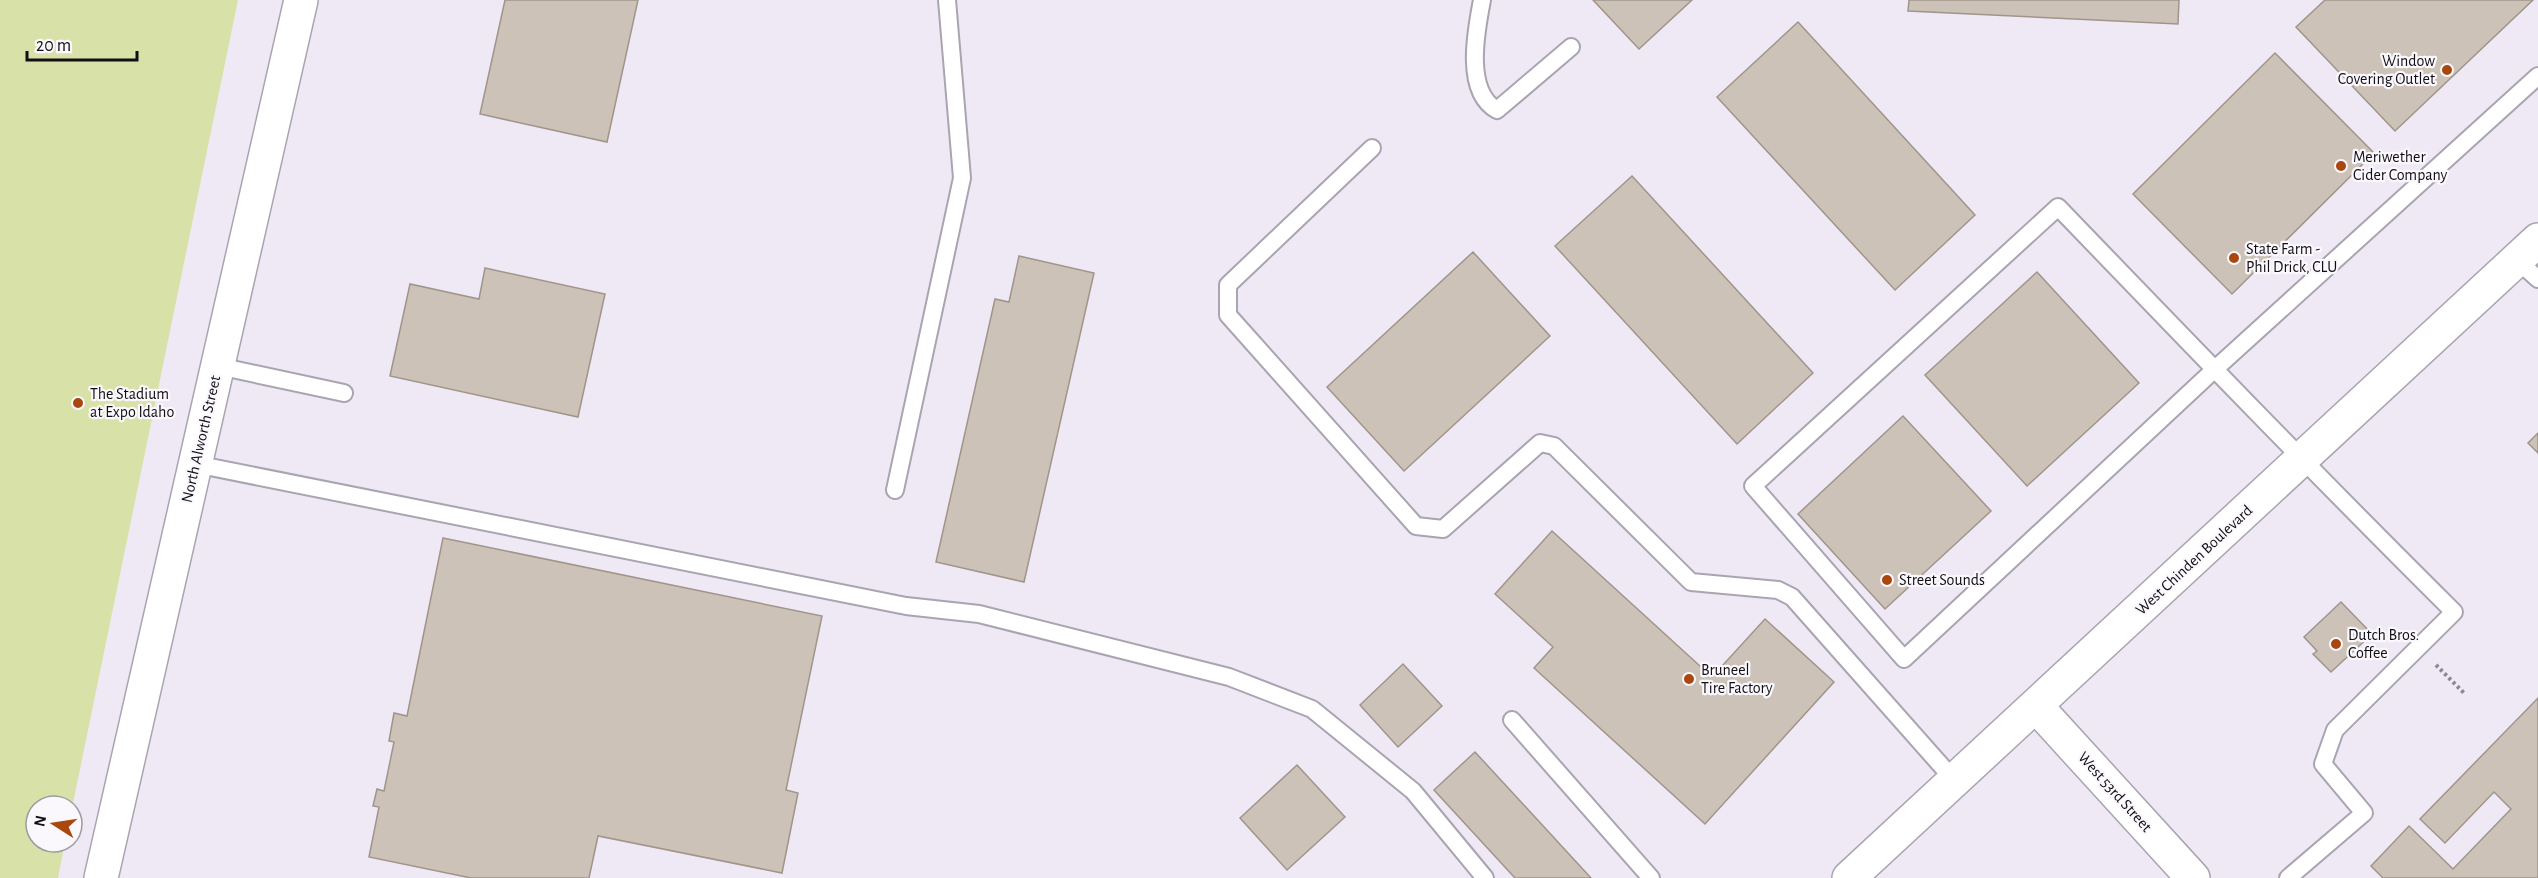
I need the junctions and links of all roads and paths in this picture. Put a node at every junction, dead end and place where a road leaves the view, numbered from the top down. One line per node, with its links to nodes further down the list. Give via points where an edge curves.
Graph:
1 (301, 0): 8 (street, North Alworth Street)
2 (947, 0): 13 (lane, via 962,178)
3 (1482, 0): 4 (lane, via 1474,76 1490,106 1497,110)
4 (1571, 47)
5 (2538, 76): 9 (lane)
6 (1372, 148): 18 (lane, via 1228,285 1228,315 1416,526 1443,529 1540,443 1554,447 1690,582 1778,590 1792,597)
7 (2531, 260): 11 (street, West Chinden Boulevard)
8 (218, 366): 10 (lane); 12 (street, North Alworth Street)
9 (2215, 369): 9 (lane, via 2058,207 1753,486 1904,658); 11 (lane)
10 (344, 393)
11 (2302, 461): 16 (street, West Chinden Boulevard); 24 (lane, via 2454,612 2335,730 2323,764 2364,813)
12 (195, 464): 19 (street, North Alworth Street); 20 (lane, via 906,606 979,614 1229,677 1312,709 1413,790)
13 (895, 490)
14 (2432, 661): 15 (path)
15 (2464, 693)
16 (2036, 706): 18 (street, West Chinden Boulevard); 23 (street, West 53rd Street)
17 (1512, 720): 21 (lane)
18 (1954, 780): 22 (street, West Chinden Boulevard)
19 (101, 878)
20 (1485, 878)
21 (1651, 878)
22 (1849, 878)
23 (2193, 878)
24 (2288, 878)

